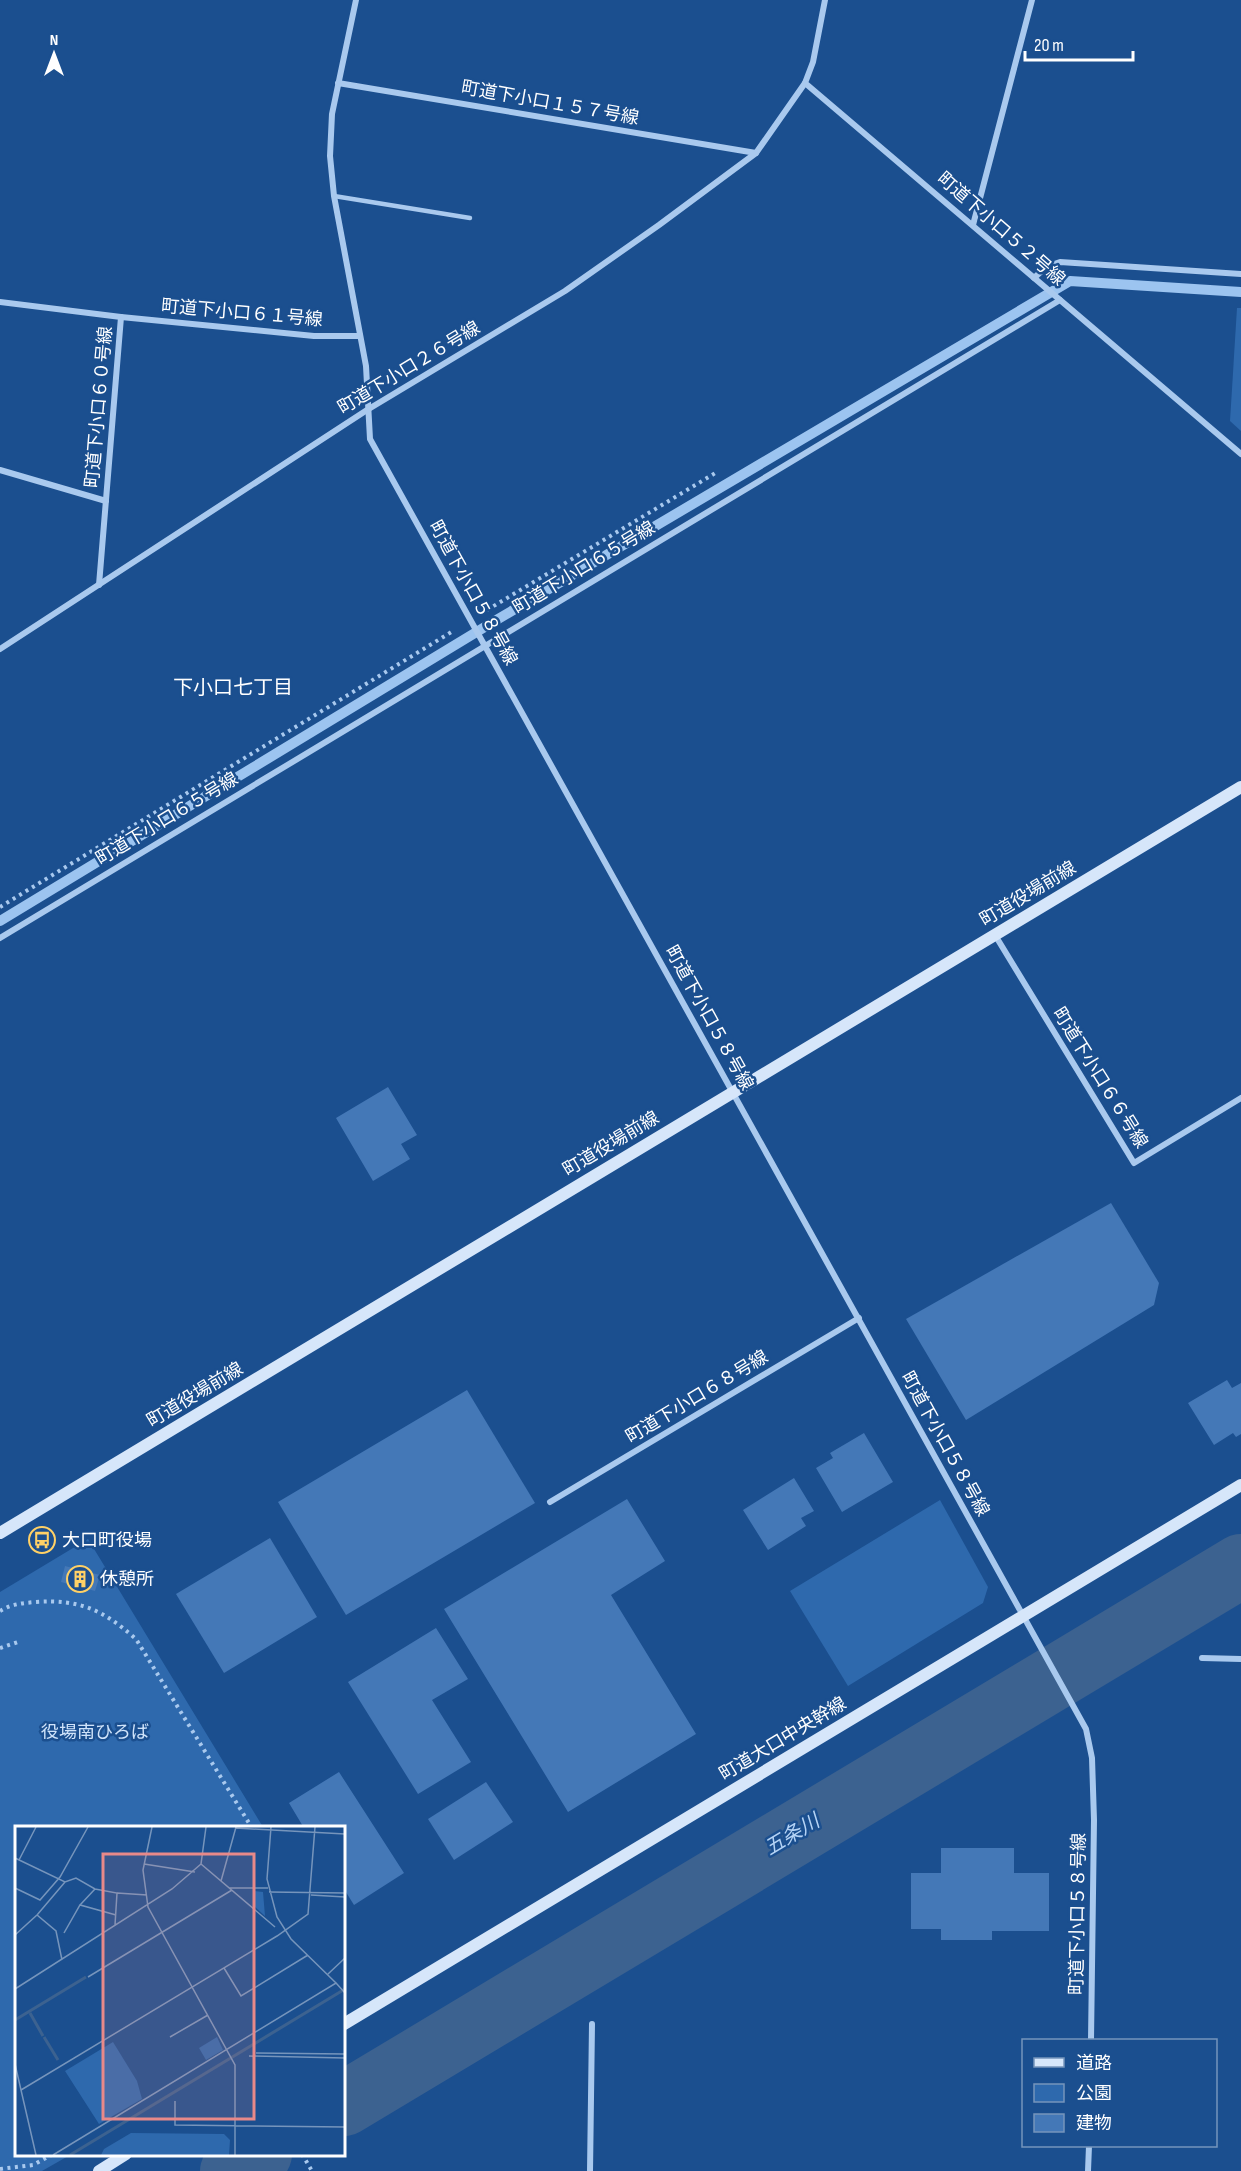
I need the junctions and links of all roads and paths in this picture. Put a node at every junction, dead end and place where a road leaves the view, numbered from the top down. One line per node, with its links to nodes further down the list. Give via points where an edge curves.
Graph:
1 (356, 0): 4 (street, 町道下小口５８号線)
2 (825, 0): 5 (street)
3 (1032, 0): 9 (street)
4 (338, 83): 6 (street, 町道下小口１５７号線); 7 (street, 町道下小口５８号線, via 329,137)
5 (805, 83): 6 (street, 町道下小口２６号線); 9 (street, 町道下小口５２号線)
6 (756, 153): 16 (street, 町道下小口２６号線, via 565,291)
7 (334, 196): 8 (lane); 15 (street, 町道下小口５８号線)
8 (470, 218)
9 (973, 225): 11 (street, 町道下小口５２号線)
10 (1241, 274): 11 (street, via 1060,262 1046,267)
11 (1034, 278): 12 (street, 町道下小口５２号線)
12 (1060, 300): 17 (street, 町道下小口５２号線); 23 (street, 町道下小口６５号線)
13 (0, 302): 14 (street, 町道下小口６０号線)
14 (121, 317): 15 (street, 町道下小口６１号線, via 315,336); 20 (street, 町道下小口６０号線)
15 (360, 336): 16 (street, 町道下小口５８号線, via 366,366)
16 (367, 410): 21 (street, 町道下小口２６号線); 22 (street, 町道下小口５８号線, via 370,440)
17 (1241, 454)
18 (0, 470): 20 (street)
19 (717, 472): 22 (path)
20 (106, 501): 21 (street, 町道下小口６０号線)
21 (99, 585): 24 (street, 町道下小口２６号線)
22 (471, 620): 23 (street, 町道下小口５８号線); 26 (path)
23 (485, 645): 28 (street, 町道下小口６５号線); 29 (street, 町道下小口５８号線)
24 (0, 649)
25 (1241, 787): 27 (street, 町道役場前線)
26 (0, 908)
27 (995, 935): 29 (street, 町道役場前線); 30 (street, 町道下小口６６号線, via 1134,1163)
28 (0, 938)
29 (733, 1092): 31 (street, 町道下小口５８号線); 34 (street, 町道役場前線)
30 (1241, 1098)
31 (859, 1318): 33 (street, 町道下小口６８号線); 36 (street, 町道下小口５８号線)
32 (1241, 1485): 36 (street, 町道大口中央幹線)
33 (550, 1502)
34 (0, 1533)
35 (0, 1611): 41 (path, via 22,1603 73,1602 91,1607 123,1628 136,1640)
36 (1022, 1617): 42 (street, 町道大口中央幹線); 44 (street, 町道下小口５８号線, via 1083,1723 1092,1758)
37 (21, 1641): 38 (path)
38 (0, 1648)
39 (1203, 1658): 40 (street)
40 (1241, 1659)
41 (251, 1826)
42 (345, 2023)
43 (592, 2024): 52 (street)
44 (1091, 2039)
45 (1089, 2147): 53 (street)
46 (49, 2156): 49 (path, via 33,2165)
47 (123, 2156): 50 (street)
48 (303, 2156): 51 (path)
49 (0, 2169)
50 (99, 2171)
51 (312, 2171)
52 (590, 2171)
53 (1088, 2171)

